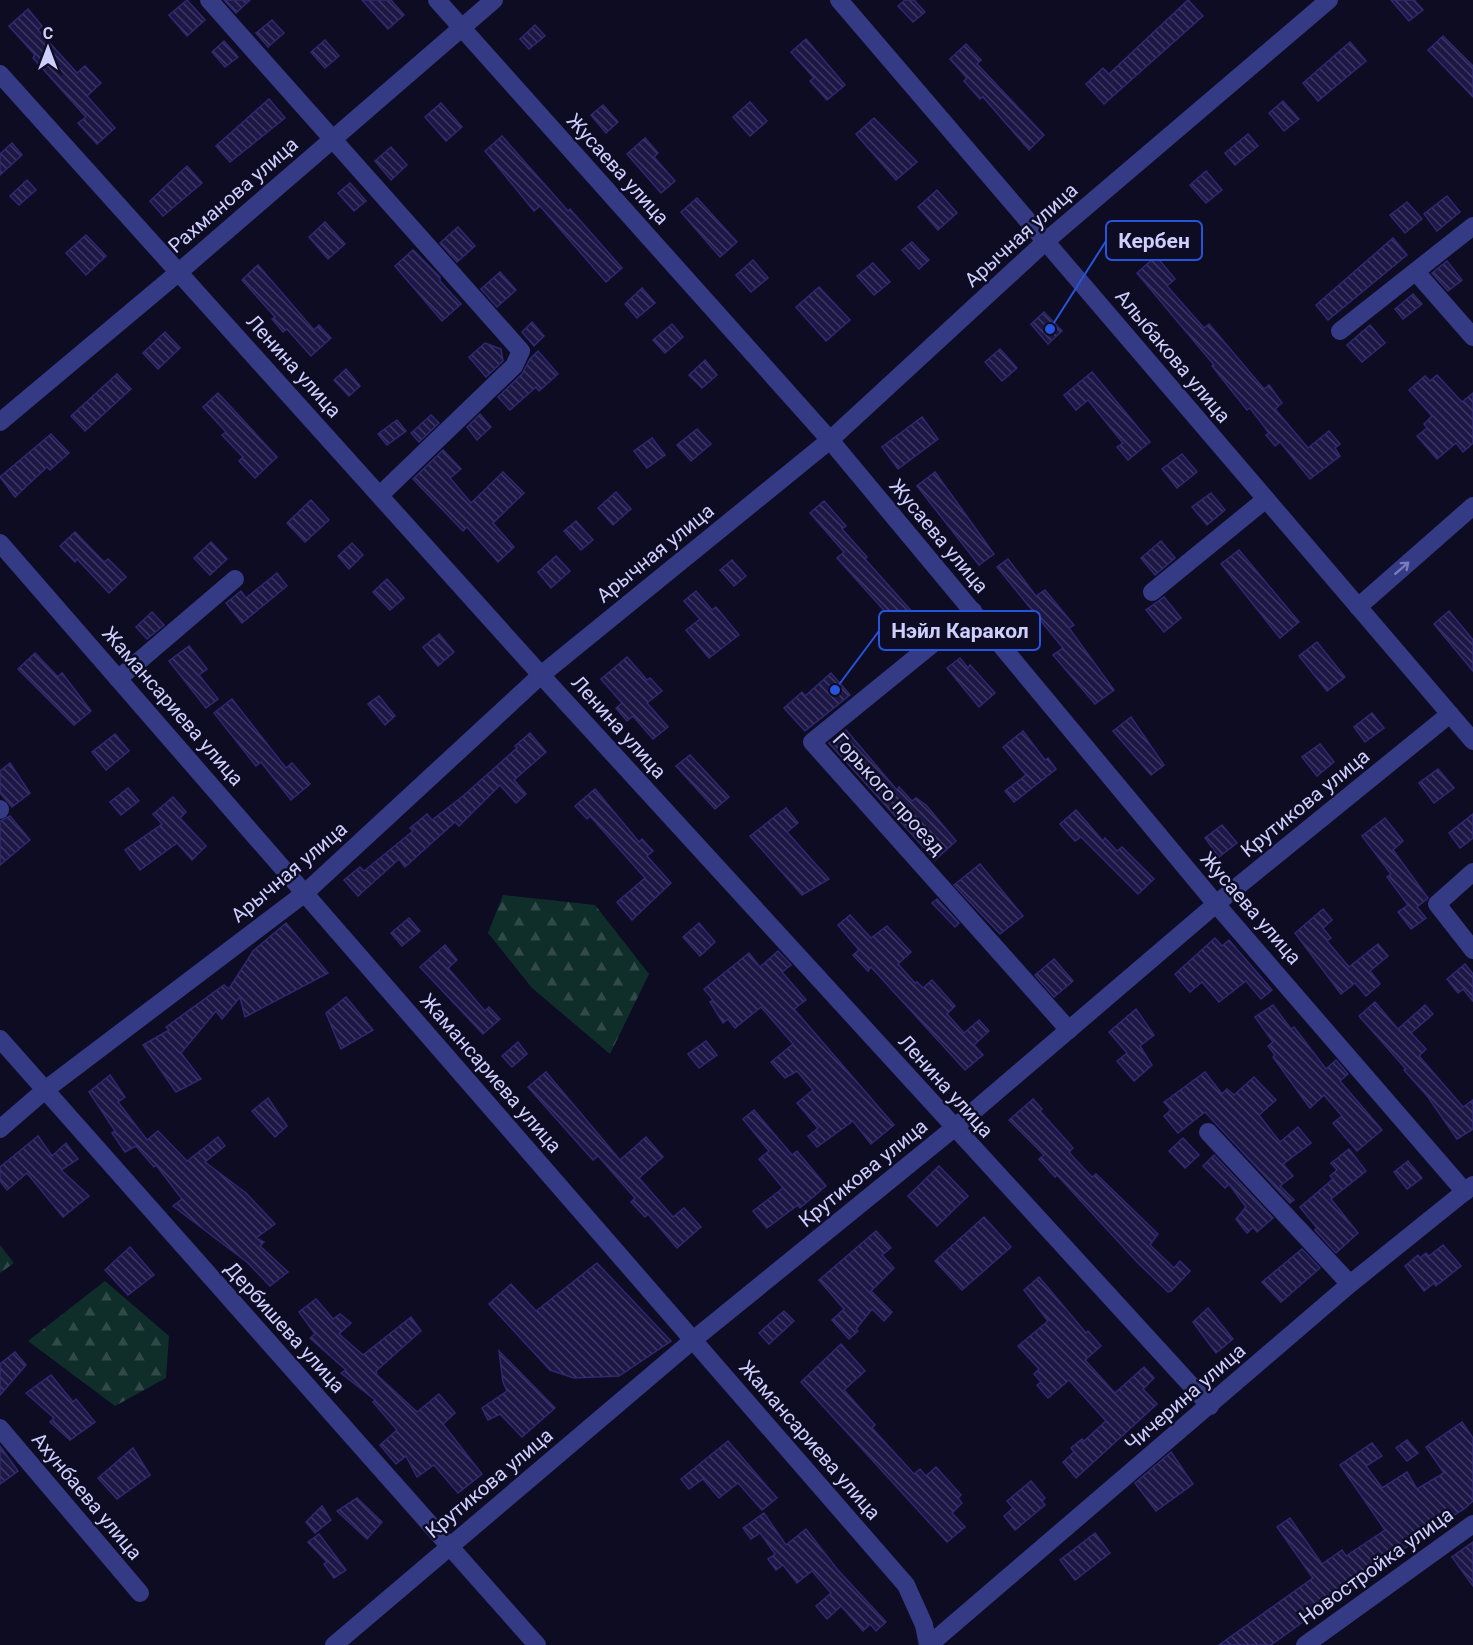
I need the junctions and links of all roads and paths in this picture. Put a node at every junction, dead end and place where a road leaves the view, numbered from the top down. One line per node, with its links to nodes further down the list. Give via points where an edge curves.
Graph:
1 (209, 0): 8 (street)
2 (437, 0): 6 (street, Жусаева улица)
3 (494, 0): 6 (street, Рахманова улица)
4 (838, 0): 10 (street, Алыбакова улица)
5 (1329, 0): 10 (street, Арычная улица)
6 (461, 27): 8 (street, Рахманова улица); 16 (street, Жусаева улица)
7 (0, 74): 11 (street, Ленина улица)
8 (333, 138): 11 (street, Рахманова улица); 17 (street, via 521,351 514,366)
9 (1473, 226): 12 (street)
10 (1046, 242): 16 (street, Арычная улица); 18 (street, Алыбакова улица)
11 (179, 272): 15 (street, Рахманова улица); 17 (street, Ленина улица)
12 (1416, 272): 13 (street); 14 (street)
13 (1340, 331)
14 (1473, 338)
15 (0, 422)
16 (830, 440): 24 (street, Жусаева улица); 25 (street, Арычная улица)
17 (380, 495): 25 (street, Ленина улица)
18 (1266, 499): 22 (street); 23 (street, Алыбакова улица)
19 (1473, 506): 23 (street, one-way to 19)
20 (0, 543): 26 (street, Жамансариева улица)
21 (235, 579): 26 (street)
22 (1152, 592)
23 (1358, 607): 27 (street, Алыбакова улица)
24 (973, 611): 31 (street, Жусаева улица); 33 (street, Горького проезд, via 812,742)
25 (541, 675): 30 (street, Арычная улица); 36 (street, Ленина улица)
26 (118, 679): 30 (street, Жамансариева улица)
27 (1450, 714): 28 (street, Алыбакова улица); 31 (street, Крутикова улица)
28 (1473, 741)
29 (1473, 872): 32 (street, via 1437,904)
30 (305, 893): 35 (street, Арычная улица); 41 (street, Жамансариева улица)
31 (1216, 904): 33 (street, Крутикова улица); 39 (street, Жусаева улица)
32 (1473, 950)
33 (1069, 1030): 36 (street, Крутикова улица)
34 (0, 1039): 35 (street, Дербишева улица)
35 (45, 1090): 37 (street, Арычная улица); 45 (street, Дербишева улица)
36 (954, 1128): 41 (street, Крутикова улица); 42 (street, Ленина улица)
37 (0, 1129)
38 (1208, 1131): 40 (street)
39 (1469, 1188): 40 (street, Чичерина улица)
40 (1350, 1284): 42 (street, Чичерина улица)
41 (693, 1340): 45 (street, Крутикова улица); 49 (street, Жамансариева улица, via 906,1585 924,1625)
42 (1210, 1406): 49 (street, Чичерина улица)
43 (0, 1428): 46 (street, Ахунбаева улица)
44 (1473, 1524): 50 (street, Новостройка улица)
45 (449, 1546): 47 (street, Крутикова улица); 48 (street, Дербишева улица)
46 (140, 1593)
47 (334, 1645)
48 (537, 1645)
49 (928, 1645)
50 (1305, 1645)

